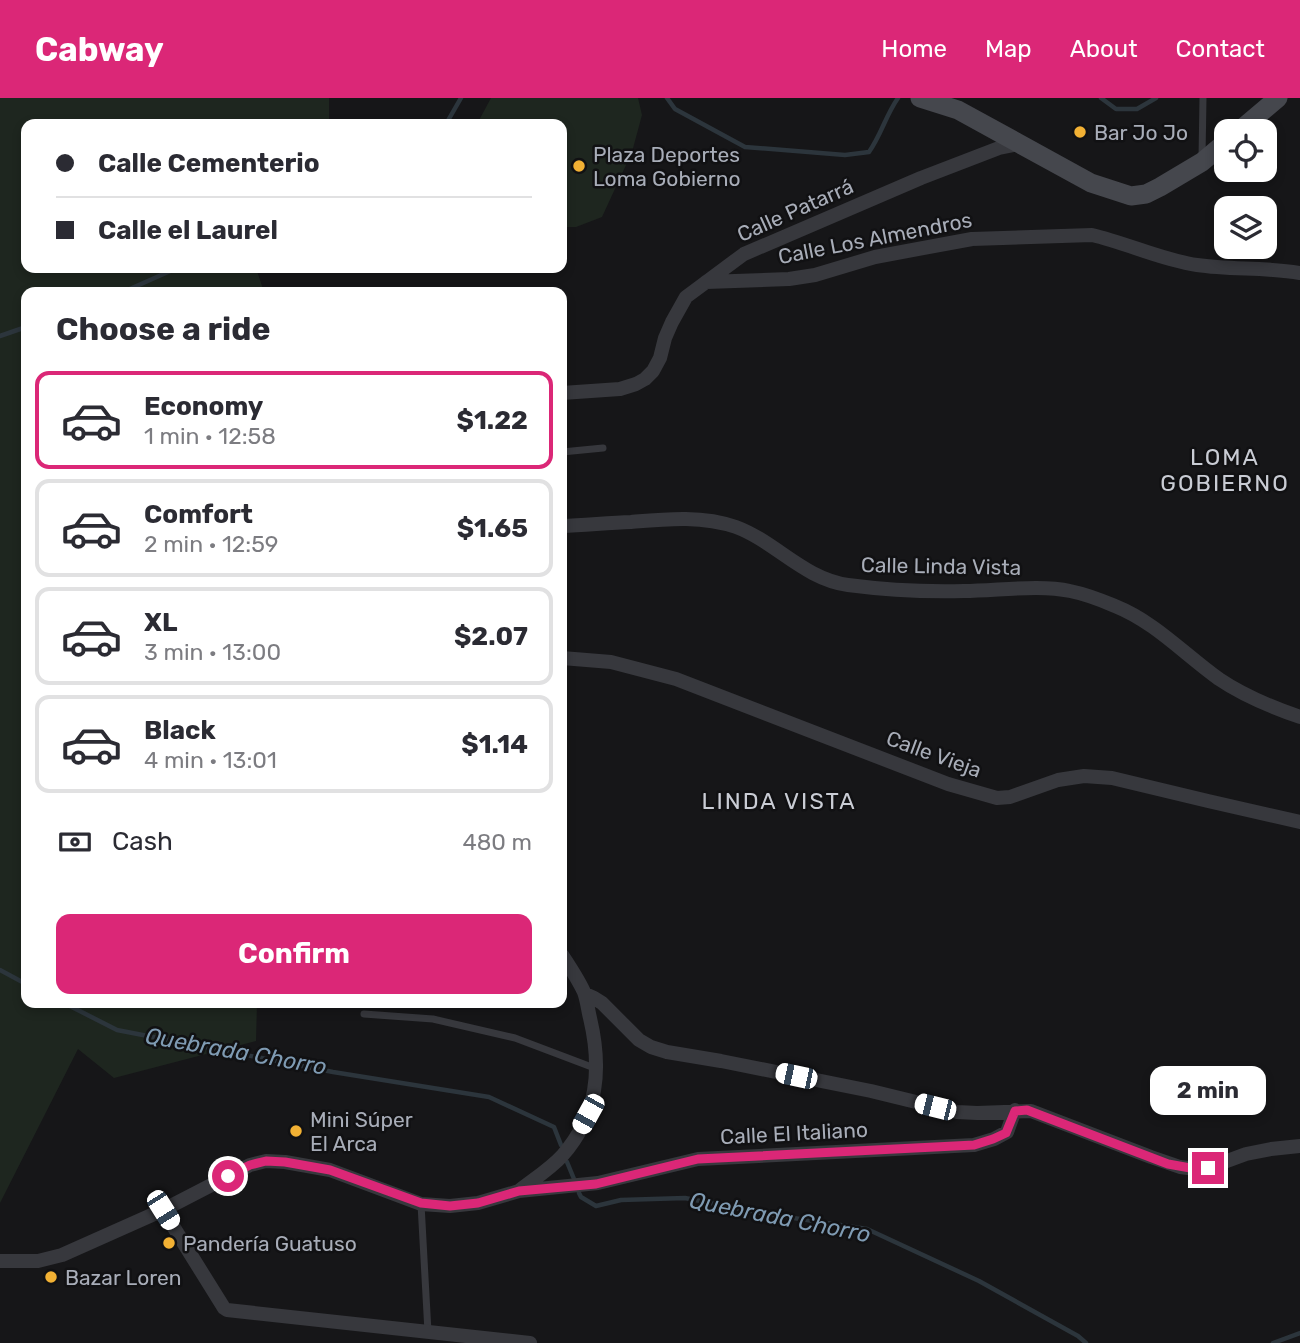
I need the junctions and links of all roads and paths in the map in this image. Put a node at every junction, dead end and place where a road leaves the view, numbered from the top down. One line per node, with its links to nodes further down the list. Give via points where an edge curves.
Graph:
1 (920, 98): 5 (street, via 958,110)
2 (1203, 98): 7 (lane)
3 (1278, 98): 4 (street)
4 (1253, 119)
5 (1019, 144): 7 (street, via 1091,183 1131,196 1146,194); 9 (street, Calle Patarrá, via 921,178 744,254)
6 (1214, 152): 7 (street)
7 (1202, 162)
8 (1300, 273): 9 (street, Calle Los Almendros, via 1198,266 1092,235 972,239 874,257 815,275)
9 (706, 282): 10 (street, Calle Patarrá, via 686,297 671,322 660,358 645,379 620,389)
10 (567, 393)
11 (603, 448): 12 (lane)
12 (567, 452)
13 (567, 526): 15 (street, Calle Linda Vista, via 709,520 749,533 828,581 888,590 1070,591 1119,607 1149,623 1220,680 1250,698)
14 (567, 658): 16 (street, Calle Vieja, via 611,662 676,679 948,784 997,798 1058,780 1112,778)
15 (1300, 717)
16 (1300, 822)
17 (567, 963): 18 (street)
18 (585, 994): 20 (street); 21 (street, via 603,1003 639,1040 667,1052 957,1112)
19 (364, 1014): 20 (lane, via 433,1019 515,1038)
20 (598, 1069): 23 (street, via 588,1114 576,1135 562,1155)
21 (1015, 1111): 22 (street, via 1031,1111 1150,1157 1196,1169 1246,1154); 23 (street, Calle El Italiano, via 1007,1132 974,1145 698,1159 596,1184)
22 (1300, 1146)
23 (519, 1191): 24 (street, via 478,1203)
24 (421, 1203): 25 (street, via 330,1170 266,1161); 27 (lane)
25 (163, 1210): 26 (street, via 50,1259); 27 (street, via 227,1310)
26 (0, 1261)
27 (428, 1333): 28 (street)
28 (530, 1343)

